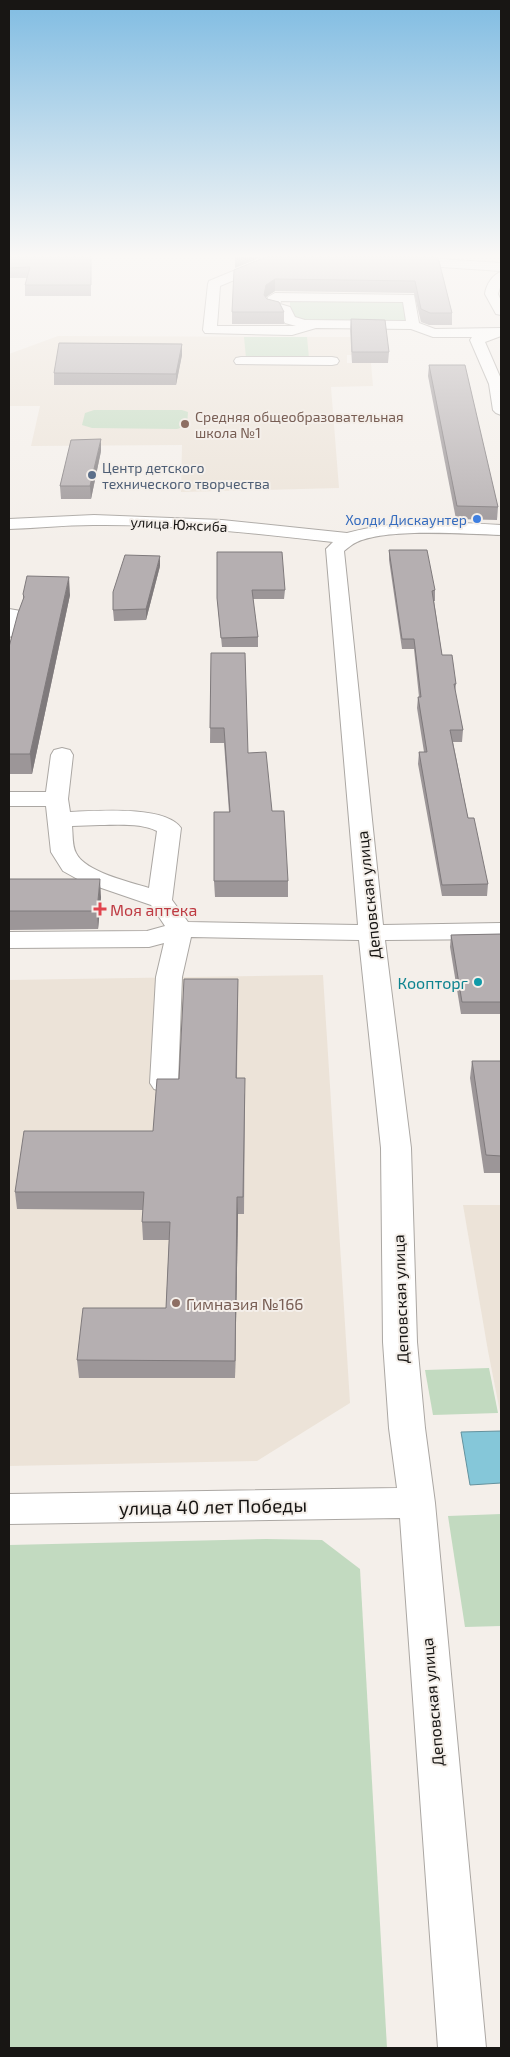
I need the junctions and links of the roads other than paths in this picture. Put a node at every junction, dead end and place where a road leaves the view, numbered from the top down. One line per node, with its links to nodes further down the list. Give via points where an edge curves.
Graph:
1 (324, 353): 4 (street)
2 (483, 353): 6 (street)
3 (241, 361): 4 (street)
4 (326, 361): 5 (street)
5 (321, 379)
6 (499, 384): 7 (street)
7 (501, 410)
8 (9, 524): 10 (street, улица Южсиба, via 77,520 156,521)
9 (501, 530): 10 (street, улица Южсиба, via 373,532)
10 (342, 544): 18 (street, Деповская улица)
11 (9, 615): 12 (street, via 14,615)
12 (9, 631)
13 (62, 755): 15 (street)
14 (9, 799): 15 (street)
15 (58, 809): 16 (street, via 63,852 72,866 90,876); 16 (street, via 162,823 169,828)
16 (160, 900): 17 (street)
17 (180, 929): 18 (street); 20 (street, via 149,939); 21 (street, via 169,978)
18 (371, 931): 19 (street); 22 (street, Деповская улица, via 396,1148 400,1342)
19 (501, 931)
20 (9, 940)
21 (164, 1083)
22 (417, 1503): 23 (street, улица 40 лет Победы); 24 (street, Деповская улица)
23 (9, 1509)
24 (462, 2048)

